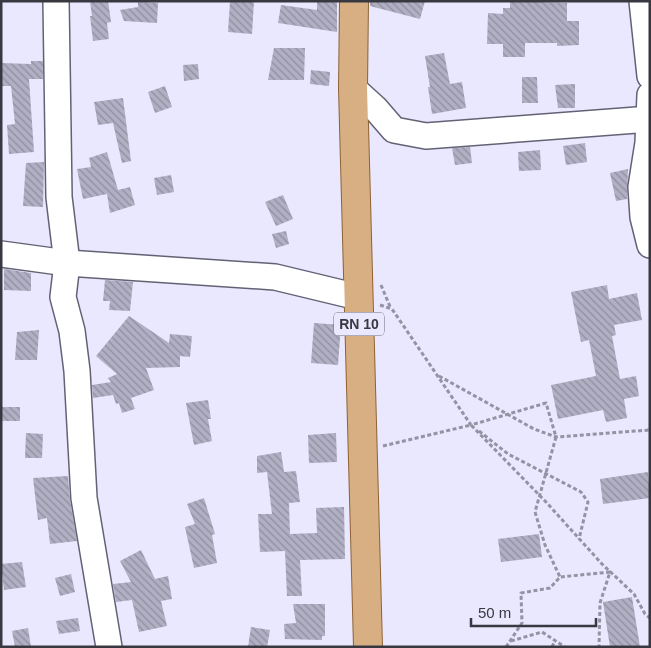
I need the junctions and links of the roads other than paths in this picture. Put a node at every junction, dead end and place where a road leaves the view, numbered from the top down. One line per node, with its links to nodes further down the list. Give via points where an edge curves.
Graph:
1 (56, 1): 10 (street, via 59,198)
2 (354, 1): 5 (main road, RN 10)
3 (642, 1): 4 (street)
4 (650, 76)
5 (353, 88): 7 (street, via 394,130 426,136); 11 (main road, RN 10)
6 (650, 95): 7 (street)
7 (649, 120): 8 (street, via 641,187 643,217)
8 (650, 246)
9 (1, 254): 10 (street)
10 (67, 263): 11 (street, via 274,276); 12 (street, via 63,297 77,371 84,498)
11 (358, 297): 13 (main road, RN 10)
12 (109, 647)
13 (368, 647)

